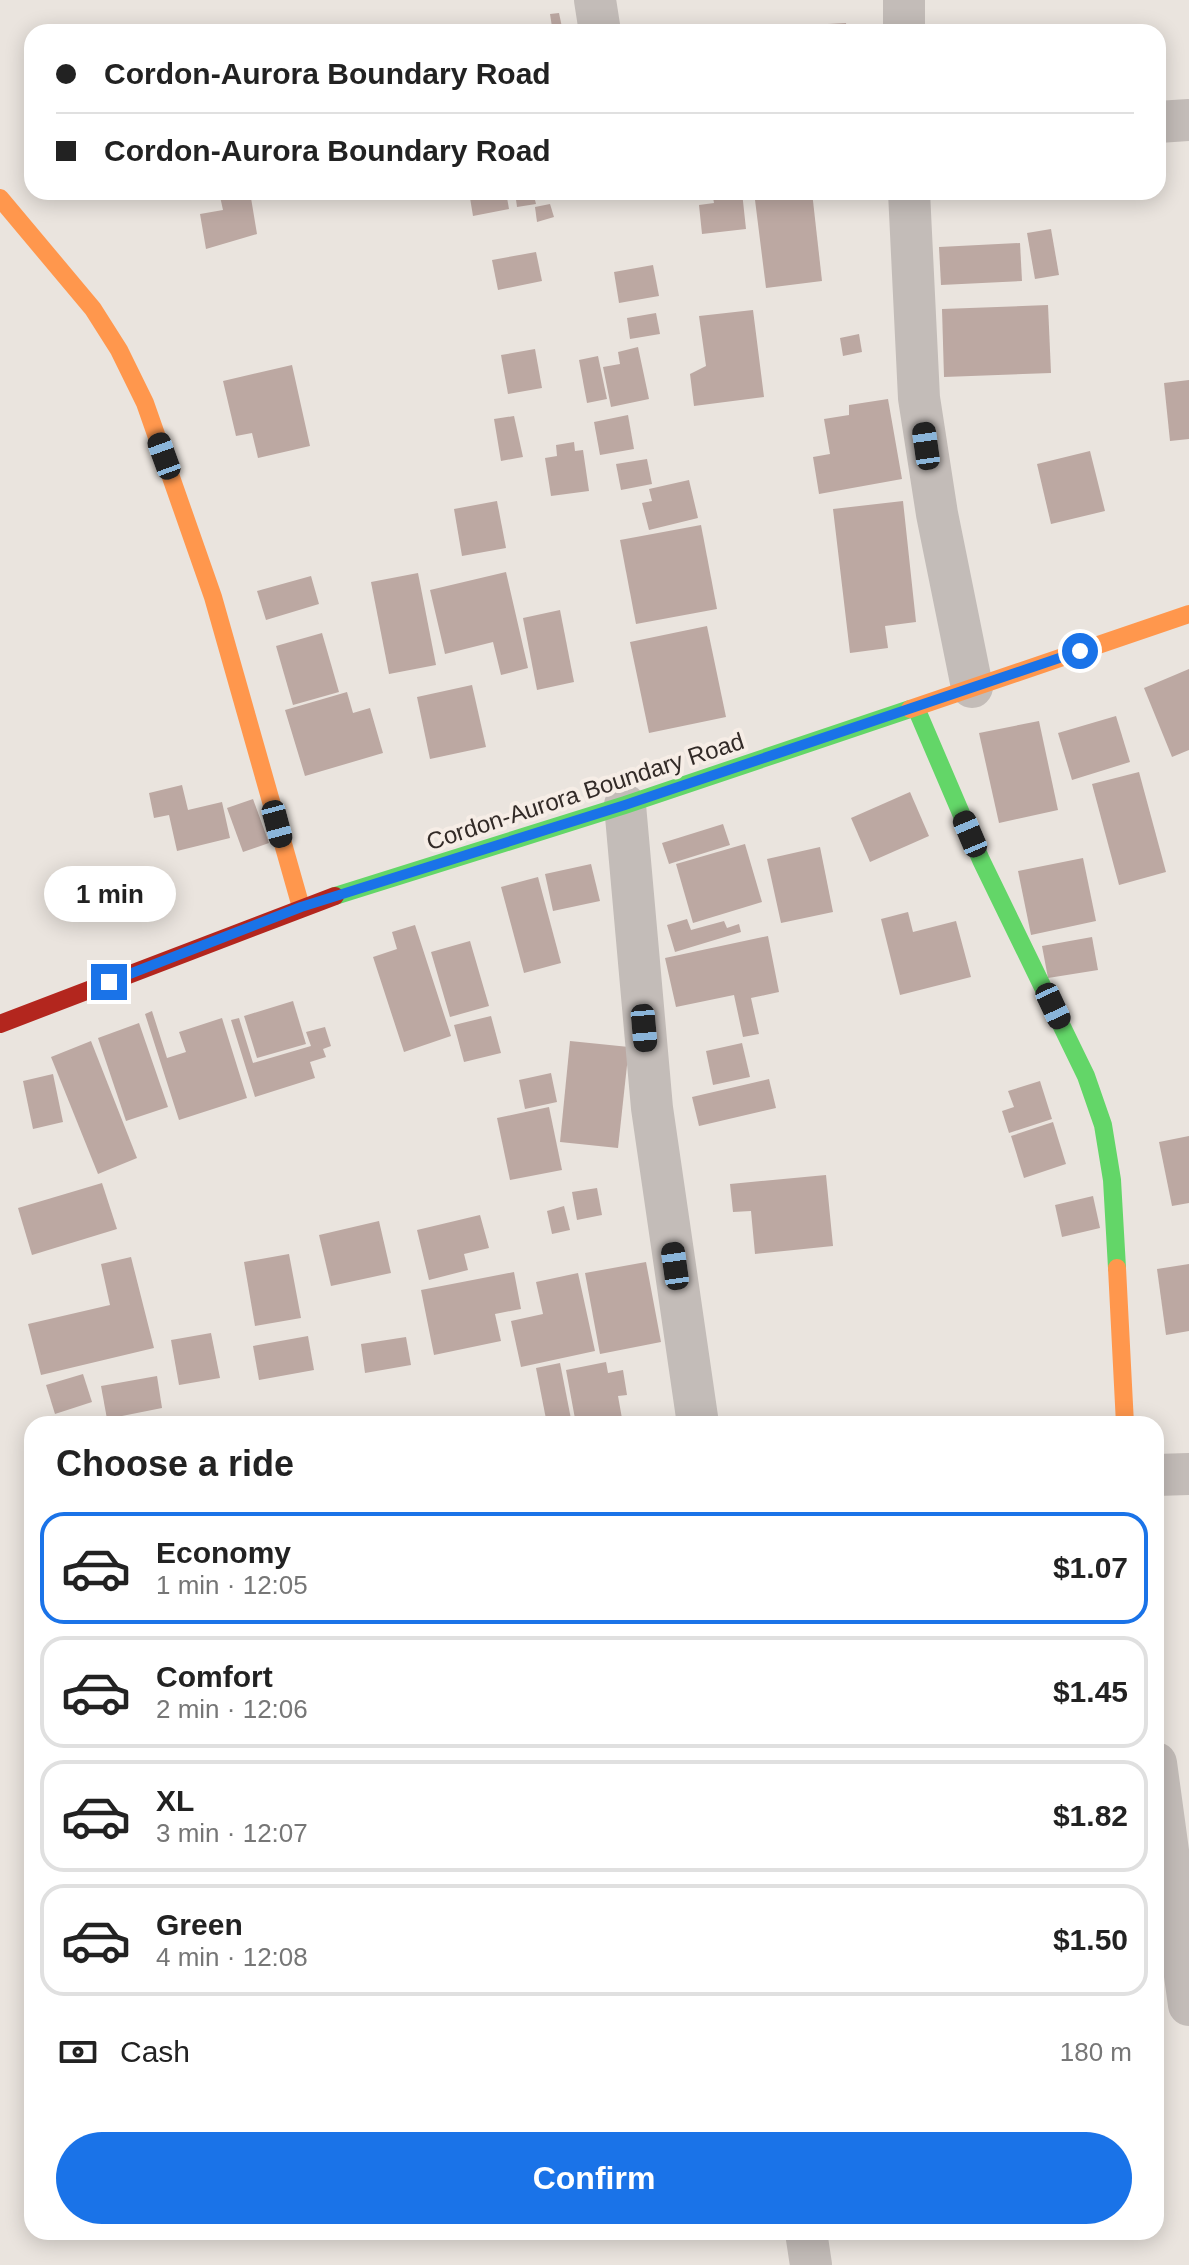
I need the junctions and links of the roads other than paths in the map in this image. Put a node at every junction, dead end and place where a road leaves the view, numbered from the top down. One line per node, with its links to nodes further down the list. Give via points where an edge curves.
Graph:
1 (595, 0): 3 (street)
2 (904, 0): 4 (street)
3 (599, 24)
4 (904, 24)
5 (1189, 120): 6 (street)
6 (1166, 121)
7 (0, 198): 13 (street, via 92,306 154,427 222,629)
8 (909, 200): 10 (street, via 919,398)
9 (1189, 614): 10 (street, Cordon-Aurora Boundary Road)
10 (972, 687): 11 (street, Cordon-Aurora Boundary Road)
11 (916, 708): 12 (street, Cordon-Aurora Boundary Road); 16 (street, via 981,860 1086,1076 1103,1125 1114,1211)
12 (625, 805): 13 (street, Cordon-Aurora Boundary Road); 15 (street, via 652,1108)
13 (301, 907): 14 (street, Cordon-Aurora Boundary Road)
14 (0, 1024)
15 (697, 1416)
16 (1125, 1416)
17 (1189, 1474): 18 (street)
18 (1164, 1475)
19 (1164, 1822): 20 (street)
20 (1189, 2005)
21 (807, 2240): 22 (street)
22 (811, 2265)

